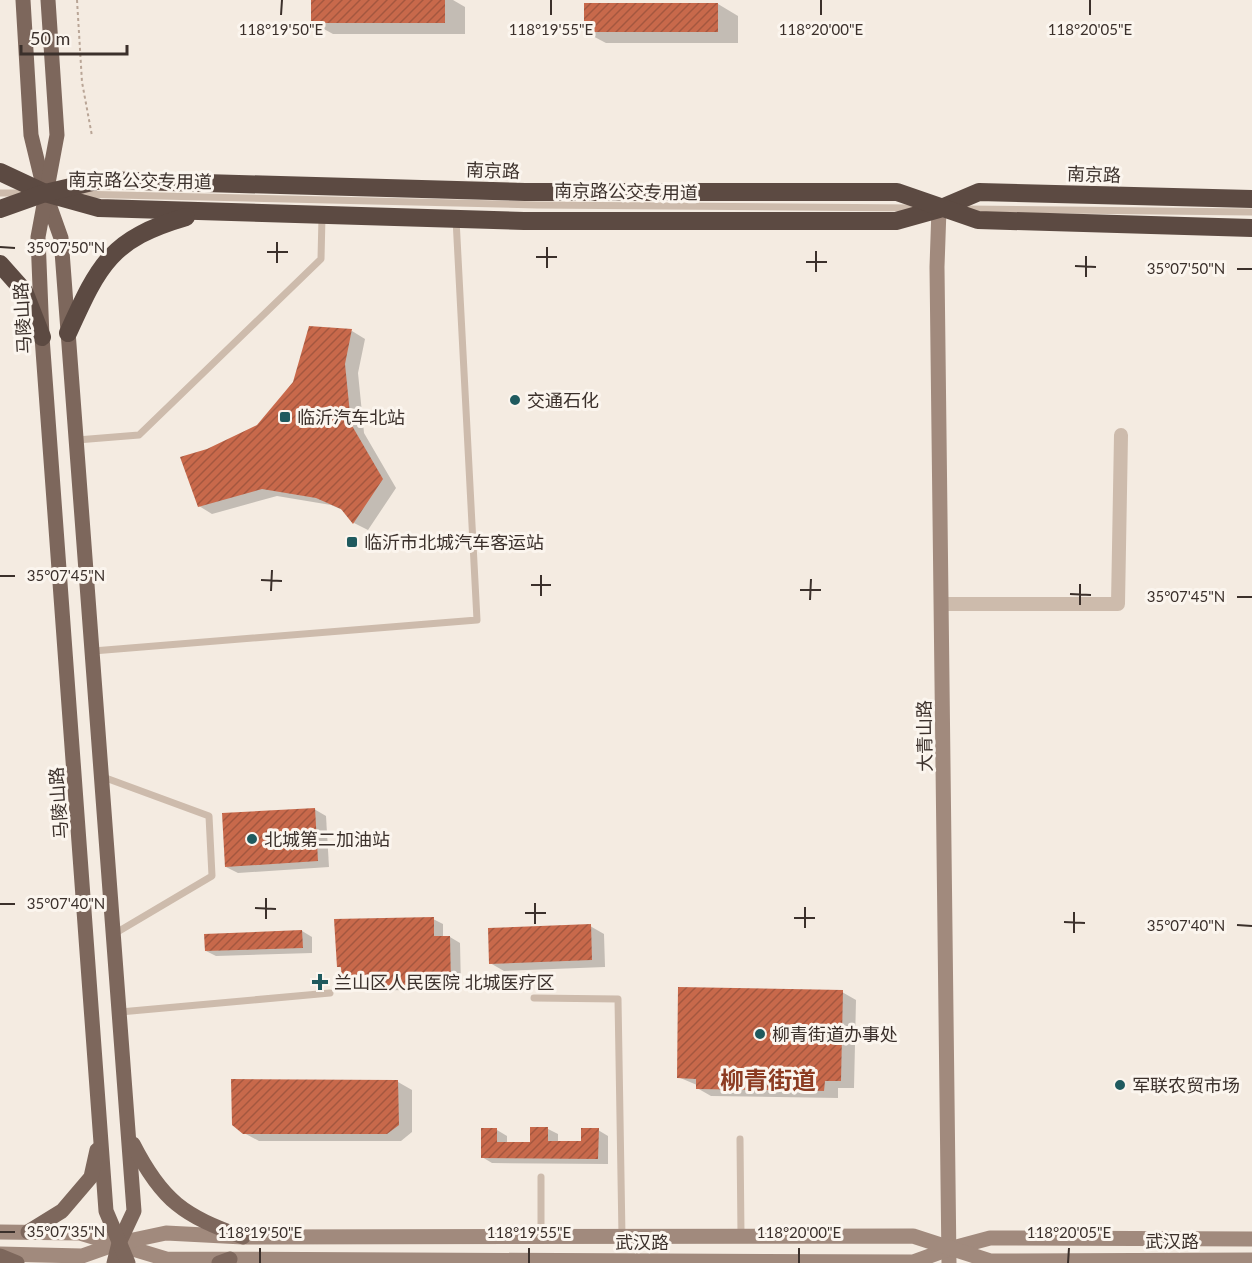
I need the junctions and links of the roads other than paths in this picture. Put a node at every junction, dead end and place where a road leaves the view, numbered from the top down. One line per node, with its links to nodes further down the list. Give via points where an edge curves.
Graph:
1 (23, 0): 5 (main road, via 32,135)
2 (48, 0): 5 (main road, 马陵山路, via 57,135)
3 (0, 171): 5 (highway, 南京路)
4 (0, 193): 5 (lane, 南京路公交专用道)
5 (45, 193): 7 (highway, 南京路); 8 (highway, 南京路, via 101,180 525,192 897,192); 9 (highway, 南京路, via 99,208); 15 (main road, via 61,238); 16 (main road, 马陵山路, via 38,237)
6 (1252, 200): 8 (highway, 南京路, via 979,192)
7 (0, 209)
8 (939, 209): 10 (lane); 12 (highway, 南京路, via 896,221); 13 (highway, 南京路, via 978,220); 19 (main road, 大青山路)
9 (205, 212): 11 (highway, 南京路); 15 (highway, via 152,226 114,251 90,284)
10 (1252, 212)
11 (323, 215): 12 (highway, 南京路); 18 (lane, via 321,259 139,435)
12 (456, 219): 20 (lane, via 477,620)
13 (1252, 228)
14 (0, 264): 16 (highway, via 24,291)
15 (68, 333): 18 (main road)
16 (42, 337): 26 (main road, 马陵山路)
17 (1121, 435): 19 (street, via 1118,604)
18 (77, 440): 20 (main road)
19 (942, 604): 39 (main road, 大青山路)
20 (93, 651): 21 (main road)
21 (103, 777): 22 (main road); 22 (lane, via 209,816 212,876)
22 (114, 934): 25 (main road)
23 (330, 993): 25 (lane)
24 (534, 998): 33 (lane, via 618,999)
25 (120, 1012): 27 (main road)
26 (101, 1132): 31 (main road, via 91,1177 62,1211); 37 (main road, 马陵山路, via 106,1211)
27 (129, 1136): 35 (main road, via 149,1175 172,1202 201,1222); 37 (main road, via 134,1211)
28 (740, 1139): 34 (lane)
29 (541, 1177): 32 (lane)
30 (0, 1232): 31 (main road, 武汉路)
31 (28, 1232): 37 (main road, 武汉路, via 80,1233)
32 (541, 1236): 33 (main road, 武汉路); 35 (main road, 武汉路)
33 (622, 1236): 34 (main road, 武汉路)
34 (741, 1236): 39 (main road, 武汉路, via 913,1236)
35 (243, 1237): 37 (main road, 武汉路, via 166,1233)
36 (1252, 1239): 39 (main road, 武汉路, via 990,1238)
37 (119, 1243): 38 (main road, 武汉路, via 82,1256); 41 (main road, 武汉路, via 166,1259); 43 (main road); 44 (main road, 马陵山路)
38 (0, 1255): 42 (main road)
39 (949, 1256): 40 (main road, 武汉路, via 990,1261); 41 (main road, 武汉路, via 913,1262)
40 (1252, 1260)
41 (225, 1261)
42 (17, 1263)
43 (114, 1263)
44 (129, 1263)

